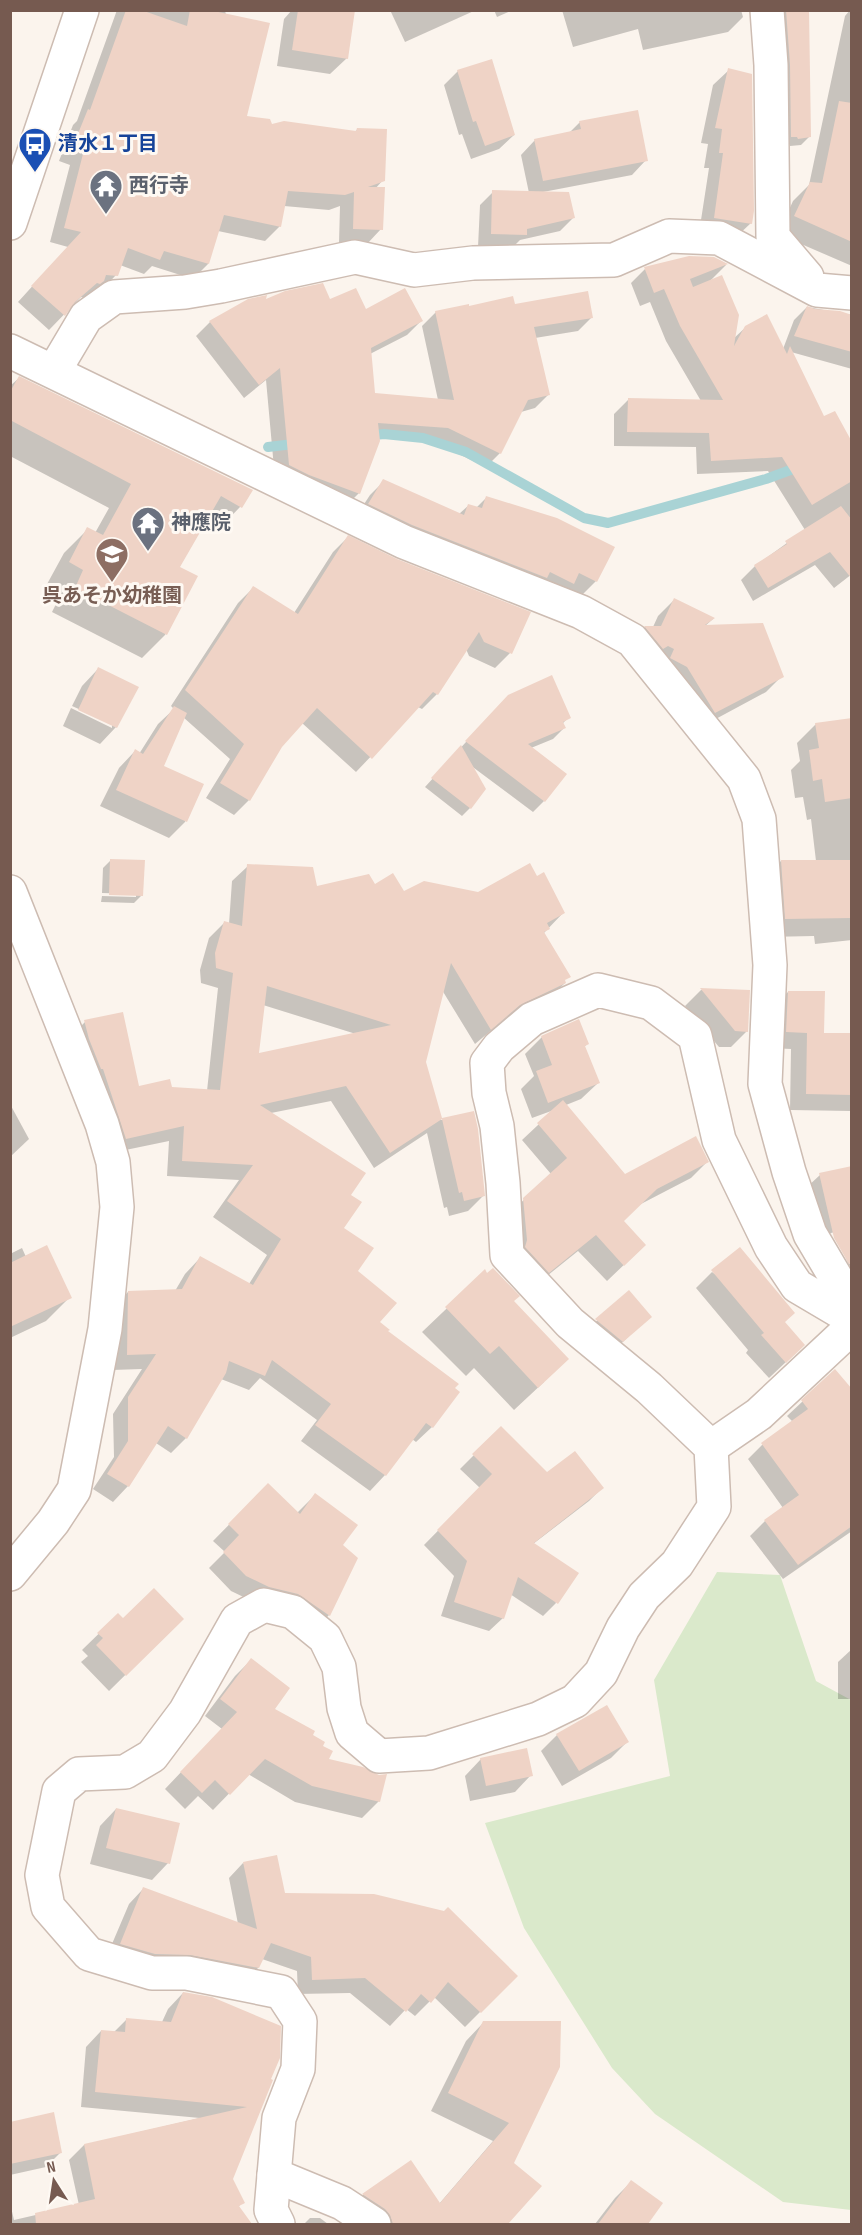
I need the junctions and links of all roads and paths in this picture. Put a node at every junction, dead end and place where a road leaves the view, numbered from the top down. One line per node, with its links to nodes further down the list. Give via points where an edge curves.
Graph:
1 (82, 10): 3 (street)
2 (766, 10): 4 (street, via 771,65 773,237)
3 (10, 223)
4 (817, 290): 5 (street); 7 (street, via 718,238 669,236 614,260 473,263 414,270 355,257 221,286 114,297 86,317)
5 (852, 293)
6 (10, 351): 7 (street)
7 (54, 371): 9 (street, via 404,542 581,612 632,640 744,779 759,819 770,965 765,1084 810,1234)
8 (10, 892): 13 (street, via 102,1124 112,1162 117,1207 105,1329 74,1490)
9 (852, 1305)
10 (852, 1316): 12 (street, via 797,1286 771,1247 719,1140 695,1036 651,1003 598,990 532,1019 499,1047 487,1063 503,1183 507,1255 570,1323 649,1388)
11 (852, 1327): 12 (street, via 759,1414)
12 (711, 1447): 14 (street, via 714,1507 677,1564 644,1596 601,1673 575,1701 538,1719 429,1753 379,1756 352,1733 344,1708 339,1667 325,1638 293,1612 264,1605 237,1620 185,1712 152,1756 125,1772 79,1774 59,1791 42,1875 48,1907 89,1954 152,1973 187,1973 281,1992 300,2021 298,2069 279,2118)
13 (10, 1574)
14 (274, 2175): 15 (street, via 271,2210); 16 (street, via 342,2203)
15 (278, 2224)
16 (374, 2224)

